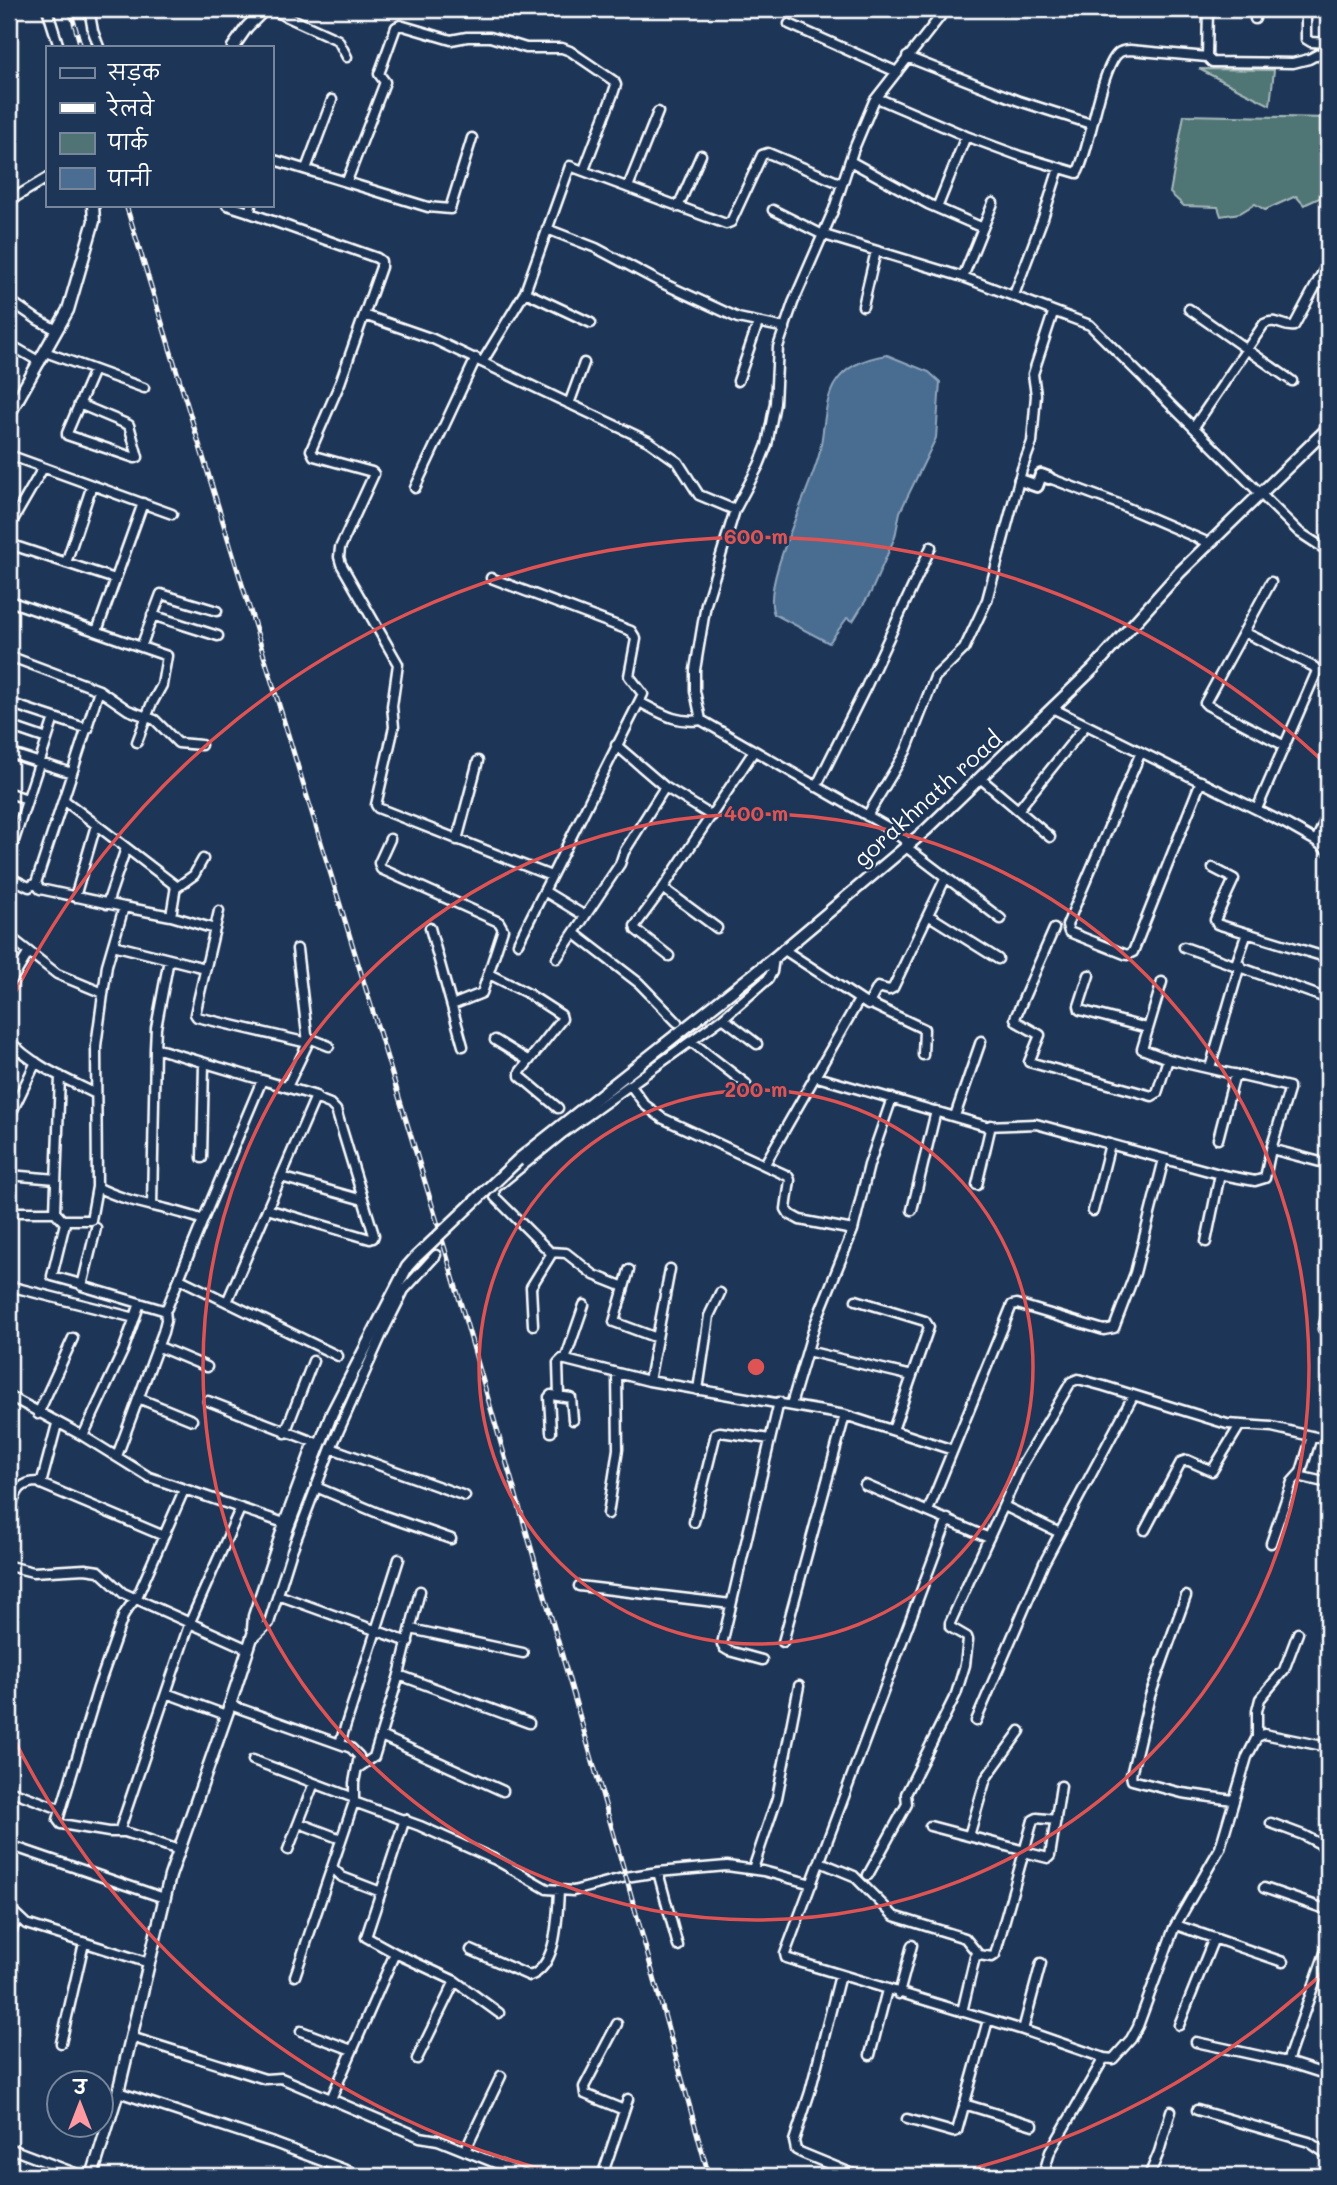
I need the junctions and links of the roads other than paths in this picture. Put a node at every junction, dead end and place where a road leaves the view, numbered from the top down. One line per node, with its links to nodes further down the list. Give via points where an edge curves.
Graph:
1 (47, 9): 11 (street)
2 (89, 9): 12 (street)
3 (267, 9): 13 (street); 15 (street, via 338,40)
4 (946, 9): 16 (street)
5 (1208, 9): 17 (street)
6 (1255, 9): 8 (street)
7 (1306, 9): 10 (street, via 1306,39)
8 (1255, 19)
9 (789, 24): 18 (street)
10 (1328, 43)
11 (59, 46)
12 (99, 46)
13 (234, 46)
14 (1328, 49): 17 (street, via 1293,63 1212,62)
15 (347, 57)
16 (907, 57): 18 (street); 22 (street)
17 (1207, 57): 22 (street, via 1121,51 1106,78)
18 (897, 72): 19 (street)
19 (877, 98): 23 (street); 27 (street)
20 (332, 100): 29 (street)
21 (657, 111): 34 (street)
22 (1091, 124): 28 (street, via 1079,170 1073,173)
23 (966, 136): 28 (street); 40 (street)
24 (472, 138): 32 (street, via 450,209 428,207)
25 (701, 155): 38 (street)
26 (273, 160): 29 (street)
27 (850, 161): 33 (street); 40 (street)
28 (1059, 168): 49 (street)
29 (306, 169): 32 (street)
30 (584, 170): 32 (street, via 614,81 562,48 526,48 490,37 452,40 400,25 379,74 385,82); 34 (street); 43 (street, via 568,169)
31 (46, 179): 35 (street)
32 (347, 180)
33 (842, 184): 38 (street, via 768,153 762,155 729,224); 44 (street)
34 (628, 187): 38 (street)
35 (9, 201)
36 (993, 203): 42 (street)
37 (93, 206): 58 (street, via 94,221 85,252 68,310)
38 (678, 207)
39 (250, 208): 54 (street, via 381,261)
40 (937, 208): 42 (street)
41 (773, 210): 44 (street)
42 (983, 228): 47 (street)
43 (547, 229): 48 (street); 56 (street, via 738,318)
44 (821, 234): 45 (street); 57 (street)
45 (876, 251): 47 (street); 51 (street)
46 (1326, 268): 60 (street, via 1294,326 1269,321)
47 (963, 277): 49 (street)
48 (525, 292): 55 (street); 62 (street)
49 (1014, 295): 53 (street)
50 (9, 300): 58 (street)
51 (863, 306)
52 (1189, 309): 60 (street)
53 (1053, 313): 71 (street, via 1098,331); 76 (street, via 1033,374 1032,437)
54 (364, 315): 62 (street); 136 (street, via 311,450 314,456 374,474 339,557 398,664 394,727 376,805)
55 (591, 323)
56 (758, 323): 57 (street); 65 (street)
57 (785, 328): 81 (street, via 778,347 767,445)
58 (57, 330): 61 (street)
59 (9, 344): 61 (street)
60 (1247, 350): 66 (street); 71 (street)
61 (42, 357): 64 (street); 70 (street)
62 (479, 359): 69 (street); 78 (street)
63 (584, 363): 69 (street)
64 (94, 370): 67 (street); 68 (street)
65 (738, 381)
66 (1292, 381)
67 (145, 388)
68 (79, 404): 68 (street, via 68,436 138,457 129,425)
69 (569, 404): 81 (street, via 661,449 678,462 699,495)
70 (9, 415)
71 (1194, 427): 79 (street)
72 (1328, 428): 79 (street, gorakhnath road)
73 (9, 455): 74 (street)
74 (43, 468): 77 (street); 83 (street)
75 (1049, 478): 76 (main road, via 1041,475 1037,486); 84 (street)
76 (1020, 480): 132 (street, via 985,607 964,649 935,677 905,751)
77 (92, 485): 80 (street); 88 (street)
78 (415, 488)
79 (1260, 494): 84 (street, gorakhnath road); 87 (street, via 1299,532)
80 (143, 503): 82 (street); 90 (street)
81 (734, 510): 106 (street, via 704,617 695,670)
82 (172, 514)
83 (9, 527)
84 (1209, 543): 103 (street, gorakhnath road)
85 (9, 544): 88 (street)
86 (931, 547): 124 (street)
87 (1328, 551)
88 (66, 563): 90 (street)
89 (491, 578): 101 (street, via 631,631 636,639 629,676 642,691)
90 (116, 579): 95 (street)
91 (1271, 582): 96 (street)
92 (9, 601): 95 (street)
93 (217, 611): 94 (street, via 164,593)
94 (152, 615): 97 (street); 98 (street)
95 (97, 631): 98 (street)
96 (1244, 632): 114 (street, via 1317,671); 114 (street, via 1205,702)
97 (218, 636)
98 (141, 647): 104 (street, via 168,659 162,685)
99 (9, 656): 100 (street)
100 (100, 690): 104 (street, via 128,710); 109 (street)
101 (639, 702): 106 (street, via 673,720); 113 (street)
102 (9, 703): 105 (street)
103 (1052, 708): 107 (street); 121 (street, gorakhnath road)
104 (146, 716): 111 (street); 112 (street, via 178,743)
105 (54, 718): 109 (street); 110 (street)
106 (701, 720): 115 (street)
107 (1086, 725): 117 (street); 129 (street)
108 (9, 726): 110 (street)
109 (88, 729): 120 (street)
110 (47, 739): 119 (street)
111 (137, 742)
112 (201, 745)
113 (616, 745): 123 (street); 144 (street)
114 (1285, 746): 128 (street)
115 (754, 751): 124 (street); 131 (street)
116 (9, 752): 119 (street)
117 (1141, 752): 122 (street); 122 (street, via 1067,925 1069,932 1127,955 1133,952)
118 (478, 761): 136 (street)
119 (39, 762): 120 (street); 126 (street)
120 (72, 773): 127 (street)
121 (980, 778): 129 (street); 138 (street, gorakhnath road)
122 (1201, 781): 128 (street)
123 (665, 787): 131 (street); 157 (street)
124 (816, 787): 132 (street)
125 (9, 793): 126 (street)
126 (27, 799): 141 (street)
127 (64, 800): 133 (street); 147 (street)
128 (1257, 809): 137 (street)
129 (1018, 810): 134 (street)
130 (1328, 814): 137 (street)
131 (712, 816): 149 (street)
132 (867, 816): 138 (street)
133 (96, 825): 139 (street); 151 (street)
134 (1050, 837)
135 (390, 839): 180 (street, via 379,863 381,869 502,926)
136 (457, 840): 144 (street)
137 (1316, 841): 140 (street)
138 (908, 845): 146 (street); 170 (street, gorakhnath road)
139 (126, 848): 148 (street); 152 (street)
140 (1328, 851)
141 (9, 856)
142 (203, 859): 148 (street, via 194,875)
143 (1213, 868): 164 (street, via 1234,879 1215,922)
144 (551, 876): 150 (street)
145 (9, 877): 147 (street, via 29,887)
146 (946, 877): 155 (street); 158 (street)
147 (36, 883): 151 (street, via 40,889)
148 (176, 888): 156 (street)
149 (663, 888): 160 (street); 172 (street, via 635,926)
150 (544, 891): 157 (street); 166 (street)
151 (75, 897): 152 (street)
152 (107, 904): 153 (street)
153 (124, 907): 156 (street); 167 (street)
154 (219, 911): 161 (street)
155 (928, 915): 177 (street); 187 (street, via 893,988 878,987)
156 (171, 916): 161 (street)
157 (585, 916): 163 (street)
158 (1001, 919)
159 (430, 928): 188 (street)
160 (717, 928)
161 (215, 929): 179 (street)
162 (1054, 929): 202 (street, via 1015,1018 1040,1034 1029,1062 1152,1096)
163 (574, 933): 174 (street); 190 (street, via 639,983)
164 (1247, 933): 173 (street); 178 (street)
165 (9, 936): 171 (street)
166 (518, 943)
167 (113, 945): 176 (street); 184 (street)
168 (1184, 947): 178 (street)
169 (297, 949): 193 (street)
170 (783, 949): 175 (street, gorakhnath road); 186 (street)
171 (29, 952): 183 (street); 184 (street, via 57,974)
172 (669, 956)
173 (1325, 957)
174 (557, 958)
175 (774, 958): 189 (street, via 768,979); 335 (street, gorakhnath road, bridge, via 518,1160 407,1268 331,1413)
176 (169, 959): 179 (street); 200 (street)
177 (998, 959)
178 (1238, 965): 185 (street); 206 (street)
179 (205, 968): 193 (street, via 194,1012 197,1017)
180 (489, 974): 188 (street, via 482,993); 203 (street, via 562,1017)
181 (1089, 975): 191 (street, via 1080,1010)
182 (1162, 982): 191 (street)
183 (9, 985)
184 (103, 993): 214 (street)
185 (1328, 999)
186 (859, 1000): 187 (street); 209 (street)
187 (869, 1003): 201 (street, via 924,1029)
188 (452, 1005): 199 (street)
189 (723, 1018): 196 (street); 197 (street)
190 (677, 1022)
191 (1147, 1028): 202 (street, via 1142,1049)
192 (9, 1040): 204 (street)
193 (308, 1040): 198 (street); 213 (street)
194 (495, 1040): 203 (street)
195 (981, 1041): 219 (street)
196 (691, 1042): 211 (street); 212 (street)
197 (757, 1044)
198 (330, 1046)
199 (463, 1046)
200 (155, 1048): 205 (street); 236 (street)
201 (923, 1055)
202 (1168, 1059): 206 (street)
203 (529, 1061): 217 (street, via 520,1072 522,1080)
204 (36, 1062): 208 (street); 220 (street)
205 (204, 1063): 210 (street); 225 (street)
206 (1210, 1068): 207 (street)
207 (1235, 1074): 222 (street); 224 (street, via 1289,1087)
208 (60, 1076): 214 (street); 232 (street)
209 (814, 1076): 216 (street); 227 (street)
210 (262, 1080): 213 (street); 243 (street)
211 (746, 1084)
212 (631, 1086): 227 (street, via 662,1118); 247 (street, via 494,1189 495,1197)
213 (287, 1087): 215 (street)
214 (96, 1094): 234 (street)
215 (315, 1098): 231 (street); 235 (street, via 337,1110)
216 (892, 1098): 218 (street); 245 (street)
217 (558, 1108)
218 (936, 1111): 219 (street); 238 (street)
219 (955, 1116): 221 (street)
220 (9, 1118)
221 (991, 1125): 223 (street, via 1036,1124); 233 (street)
222 (1218, 1139)
223 (1110, 1144): 226 (street); 239 (street)
224 (1271, 1149): 228 (street); 229 (street, via 1262,1180)
225 (202, 1158)
226 (1164, 1159): 229 (street); 298 (street, via 1135,1273 1114,1328 1104,1331 1012,1305)
227 (765, 1164): 245 (street, via 790,1180 789,1214)
228 (1328, 1164)
229 (1220, 1174): 246 (street)
230 (9, 1175): 232 (street)
231 (281, 1177): 235 (street); 237 (street)
232 (56, 1179): 241 (street)
233 (977, 1185)
234 (97, 1187): 236 (street); 242 (street, via 91,1220)
235 (363, 1200): 237 (street, via 374,1235 370,1239)
236 (152, 1206): 243 (street)
237 (267, 1209): 257 (street)
238 (912, 1210)
239 (1093, 1211)
240 (15, 1212): 241 (street)
241 (55, 1212): 242 (street)
242 (63, 1220): 252 (street, via 52,1276)
243 (203, 1220): 251 (street)
244 (96, 1228): 252 (street)
245 (853, 1230): 268 (street)
246 (1206, 1242)
247 (552, 1253): 254 (street, via 566,1253 594,1275); 263 (street, via 531,1287)
248 (436, 1255): 297 (street, via 402,1294)
249 (670, 1269): 266 (street)
250 (629, 1270): 254 (street)
251 (180, 1279): 257 (street); 260 (street)
252 (82, 1284): 258 (street)
253 (9, 1286): 262 (street)
254 (624, 1287): 266 (street, via 614,1322)
255 (720, 1293): 276 (street, via 709,1316)
256 (856, 1300): 274 (street, via 928,1324)
257 (227, 1302): 269 (street)
258 (140, 1303): 260 (street); 262 (street)
259 (584, 1305): 270 (street)
260 (165, 1309): 267 (street, via 166,1321)
261 (1328, 1310): 264 (street)
262 (135, 1318): 293 (street)
263 (533, 1325)
264 (1323, 1329)
265 (73, 1338): 284 (street)
266 (657, 1338): 275 (street)
267 (157, 1346): 272 (street); 280 (street)
268 (807, 1350): 274 (street); 283 (street)
269 (338, 1356)
270 (565, 1360): 273 (street); 278 (street, via 558,1363)
271 (313, 1361): 292 (street)
272 (208, 1367)
273 (617, 1374): 275 (street); 311 (street, via 618,1449)
274 (912, 1376): 290 (street)
275 (649, 1381): 276 (street)
276 (698, 1390): 282 (street)
277 (9, 1396): 284 (street)
278 (559, 1396): 287 (street, via 571,1398); 291 (street, via 549,1397)
279 (1133, 1396): 289 (street); 307 (street, via 1078,1379 1071,1382 1022,1465); 316 (street)
280 (138, 1398): 286 (street); 299 (street)
281 (208, 1401): 292 (street)
282 (779, 1402): 283 (street); 295 (street)
283 (791, 1405): 285 (street)
284 (38, 1414): 288 (street)
285 (845, 1415): 290 (street); 334 (street)
286 (192, 1419)
287 (573, 1420)
288 (57, 1424): 293 (street); 301 (street)
289 (1240, 1425): 294 (street); 315 (street, via 1212,1471 1181,1461)
290 (893, 1430): 298 (street)
291 (551, 1432)
292 (285, 1433): 314 (street, via 314,1443)
293 (83, 1436): 299 (street)
294 (1312, 1436): 296 (street); 300 (street)
295 (770, 1439): 313 (street, via 716,1433); 328 (street)
296 (1328, 1440)
297 (331, 1448): 304 (street); 306 (street)
298 (953, 1450): 309 (street)
299 (117, 1457): 305 (street, via 149,1477)
300 (1298, 1476): 302 (street); 320 (street)
301 (40, 1482): 310 (street, via 21,1486); 317 (street)
302 (1328, 1483)
303 (865, 1485): 309 (street)
304 (316, 1487): 319 (street); 325 (street)
305 (184, 1490): 308 (street); 317 (street)
306 (465, 1496)
307 (1004, 1506): 316 (street); 318 (street)
308 (240, 1509): 314 (street); 329 (street)
309 (928, 1511): 312 (street)
310 (9, 1513)
311 (608, 1514)
312 (948, 1519): 318 (street); 373 (street)
313 (694, 1522)
314 (284, 1523): 335 (street, via 253,1616)
315 (1145, 1530)
316 (1060, 1533): 342 (street)
317 (164, 1536): 327 (street)
318 (989, 1538): 377 (street, via 950,1623 968,1638 961,1681 906,1794 907,1804)
319 (451, 1539)
320 (1271, 1543)
321 (399, 1559): 331 (street)
322 (9, 1566): 327 (street, via 33,1572 92,1569)
323 (579, 1586): 328 (street)
324 (420, 1591): 330 (street)
325 (278, 1595): 331 (street); 335 (street, via 269,1623)
326 (1186, 1596): 356 (street, via 1150,1696 1132,1780)
327 (135, 1599): 329 (street); 357 (street, via 124,1614)
328 (731, 1605): 337 (street, via 724,1648)
329 (190, 1622): 335 (street); 340 (street)
330 (411, 1629): 333 (street); 336 (street)
331 (377, 1632): 333 (street); 347 (street)
332 (1298, 1633): 346 (street, via 1284,1670 1260,1699)
333 (408, 1642): 338 (street)
334 (783, 1642)
335 (250, 1644): 341 (street, gorakhnath road)
336 (523, 1653)
337 (762, 1660)
338 (399, 1675): 343 (street); 345 (street)
339 (799, 1686): 375 (street, via 777,1798)
340 (166, 1693): 341 (street); 365 (street)
341 (228, 1710): 347 (street); 370 (street, gorakhnath road)
342 (976, 1721)
343 (529, 1723)
344 (1020, 1731): 366 (street, via 986,1778)
345 (381, 1736): 350 (street, via 372,1759); 354 (street)
346 (1257, 1737): 348 (street, via 1264,1734); 356 (street)
347 (340, 1743): 350 (street, via 359,1756)
348 (1328, 1747)
349 (253, 1760): 351 (street)
350 (358, 1768): 355 (street)
351 (314, 1783): 355 (street); 360 (street)
352 (1061, 1786): 359 (street)
353 (9, 1790): 357 (street)
354 (503, 1791)
355 (354, 1800): 358 (street); 367 (street)
356 (1233, 1800): 386 (street, via 1220,1848)
357 (60, 1809): 365 (street, via 61,1824)
358 (405, 1819): 362 (street); 364 (street)
359 (1056, 1819): 372 (street, via 1035,1818); 372 (street, via 1049,1857)
360 (299, 1823): 367 (street); 371 (street)
361 (1271, 1823): 369 (street)
362 (420, 1825): 364 (street); 381 (street)
363 (930, 1826): 366 (street)
364 (402, 1830): 380 (street)
365 (119, 1832): 370 (street)
366 (968, 1836): 372 (street)
367 (341, 1839): 374 (street)
368 (9, 1845): 382 (street)
369 (1328, 1847)
370 (178, 1850): 382 (street, gorakhnath road)
371 (288, 1850)
372 (1024, 1852): 395 (street, via 995,1955)
373 (820, 1861): 378 (street); 395 (street, via 854,1876 894,1916 965,1938)
374 (332, 1867): 380 (street, via 342,1877); 400 (street)
375 (753, 1869): 376 (street); 378 (street)
376 (657, 1872): 381 (street); 391 (street)
377 (868, 1875)
378 (812, 1884): 399 (street, via 785,1956)
379 (1264, 1888): 384 (street)
380 (381, 1892): 393 (street, via 366,1937)
381 (559, 1892): 392 (street, via 554,1943 532,1976)
382 (164, 1898): 398 (street, gorakhnath road)
383 (9, 1908): 385 (street)
384 (1328, 1910)
385 (18, 1918): 387 (street); 389 (street)
386 (1176, 1925): 388 (street); 416 (street, via 1138,2025 1117,2057)
387 (9, 1935)
388 (1214, 1938): 397 (street); 408 (street)
389 (84, 1943): 398 (street); 413 (street)
390 (912, 1945): 403 (street)
391 (678, 1946)
392 (471, 1950)
393 (395, 1953): 401 (street); 414 (street)
394 (1328, 1953): 418 (street)
395 (979, 1955): 404 (street)
396 (1041, 1962): 409 (street)
397 (1283, 1962)
398 (149, 1963): 411 (street, gorakhnath road)
399 (841, 1975): 402 (street); 438 (street, via 794,2146)
400 (295, 1976)
401 (455, 1981): 405 (street); 417 (street)
402 (887, 1990): 403 (street); 415 (street)
403 (899, 1994): 404 (street)
404 (962, 2012): 406 (street)
405 (499, 2013)
406 (988, 2020): 409 (street); 424 (street)
407 (617, 2024): 425 (street, via 584,2087 585,2094)
408 (1179, 2025)
409 (1023, 2030): 416 (street)
410 (301, 2031): 414 (street)
411 (131, 2037): 421 (street, gorakhnath road); 422 (street, via 265,2079 281,2078)
412 (1196, 2042): 418 (street)
413 (61, 2043)
414 (352, 2050): 422 (street)
415 (870, 2055)
416 (1104, 2058): 439 (street, via 1049,2152)
417 (417, 2059)
418 (1287, 2062): 419 (street)
419 (1328, 2075)
420 (501, 2076): 431 (street)
421 (118, 2092): 434 (street, gorakhnath road); 435 (street)
422 (331, 2099): 431 (street)
423 (628, 2099): 425 (street)
424 (964, 2104): 428 (street, via 956,2132); 429 (street)
425 (624, 2110): 437 (street)
426 (1171, 2110): 440 (street)
427 (1197, 2110): 432 (street, via 1309,2142)
428 (907, 2119)
429 (1033, 2124)
430 (9, 2148): 433 (street)
431 (465, 2151): 436 (street)
432 (1328, 2155)
433 (83, 2176)
434 (92, 2176)
435 (362, 2176)
436 (528, 2176)
437 (602, 2176)
438 (858, 2176)
439 (1043, 2176)
440 (1149, 2176)

